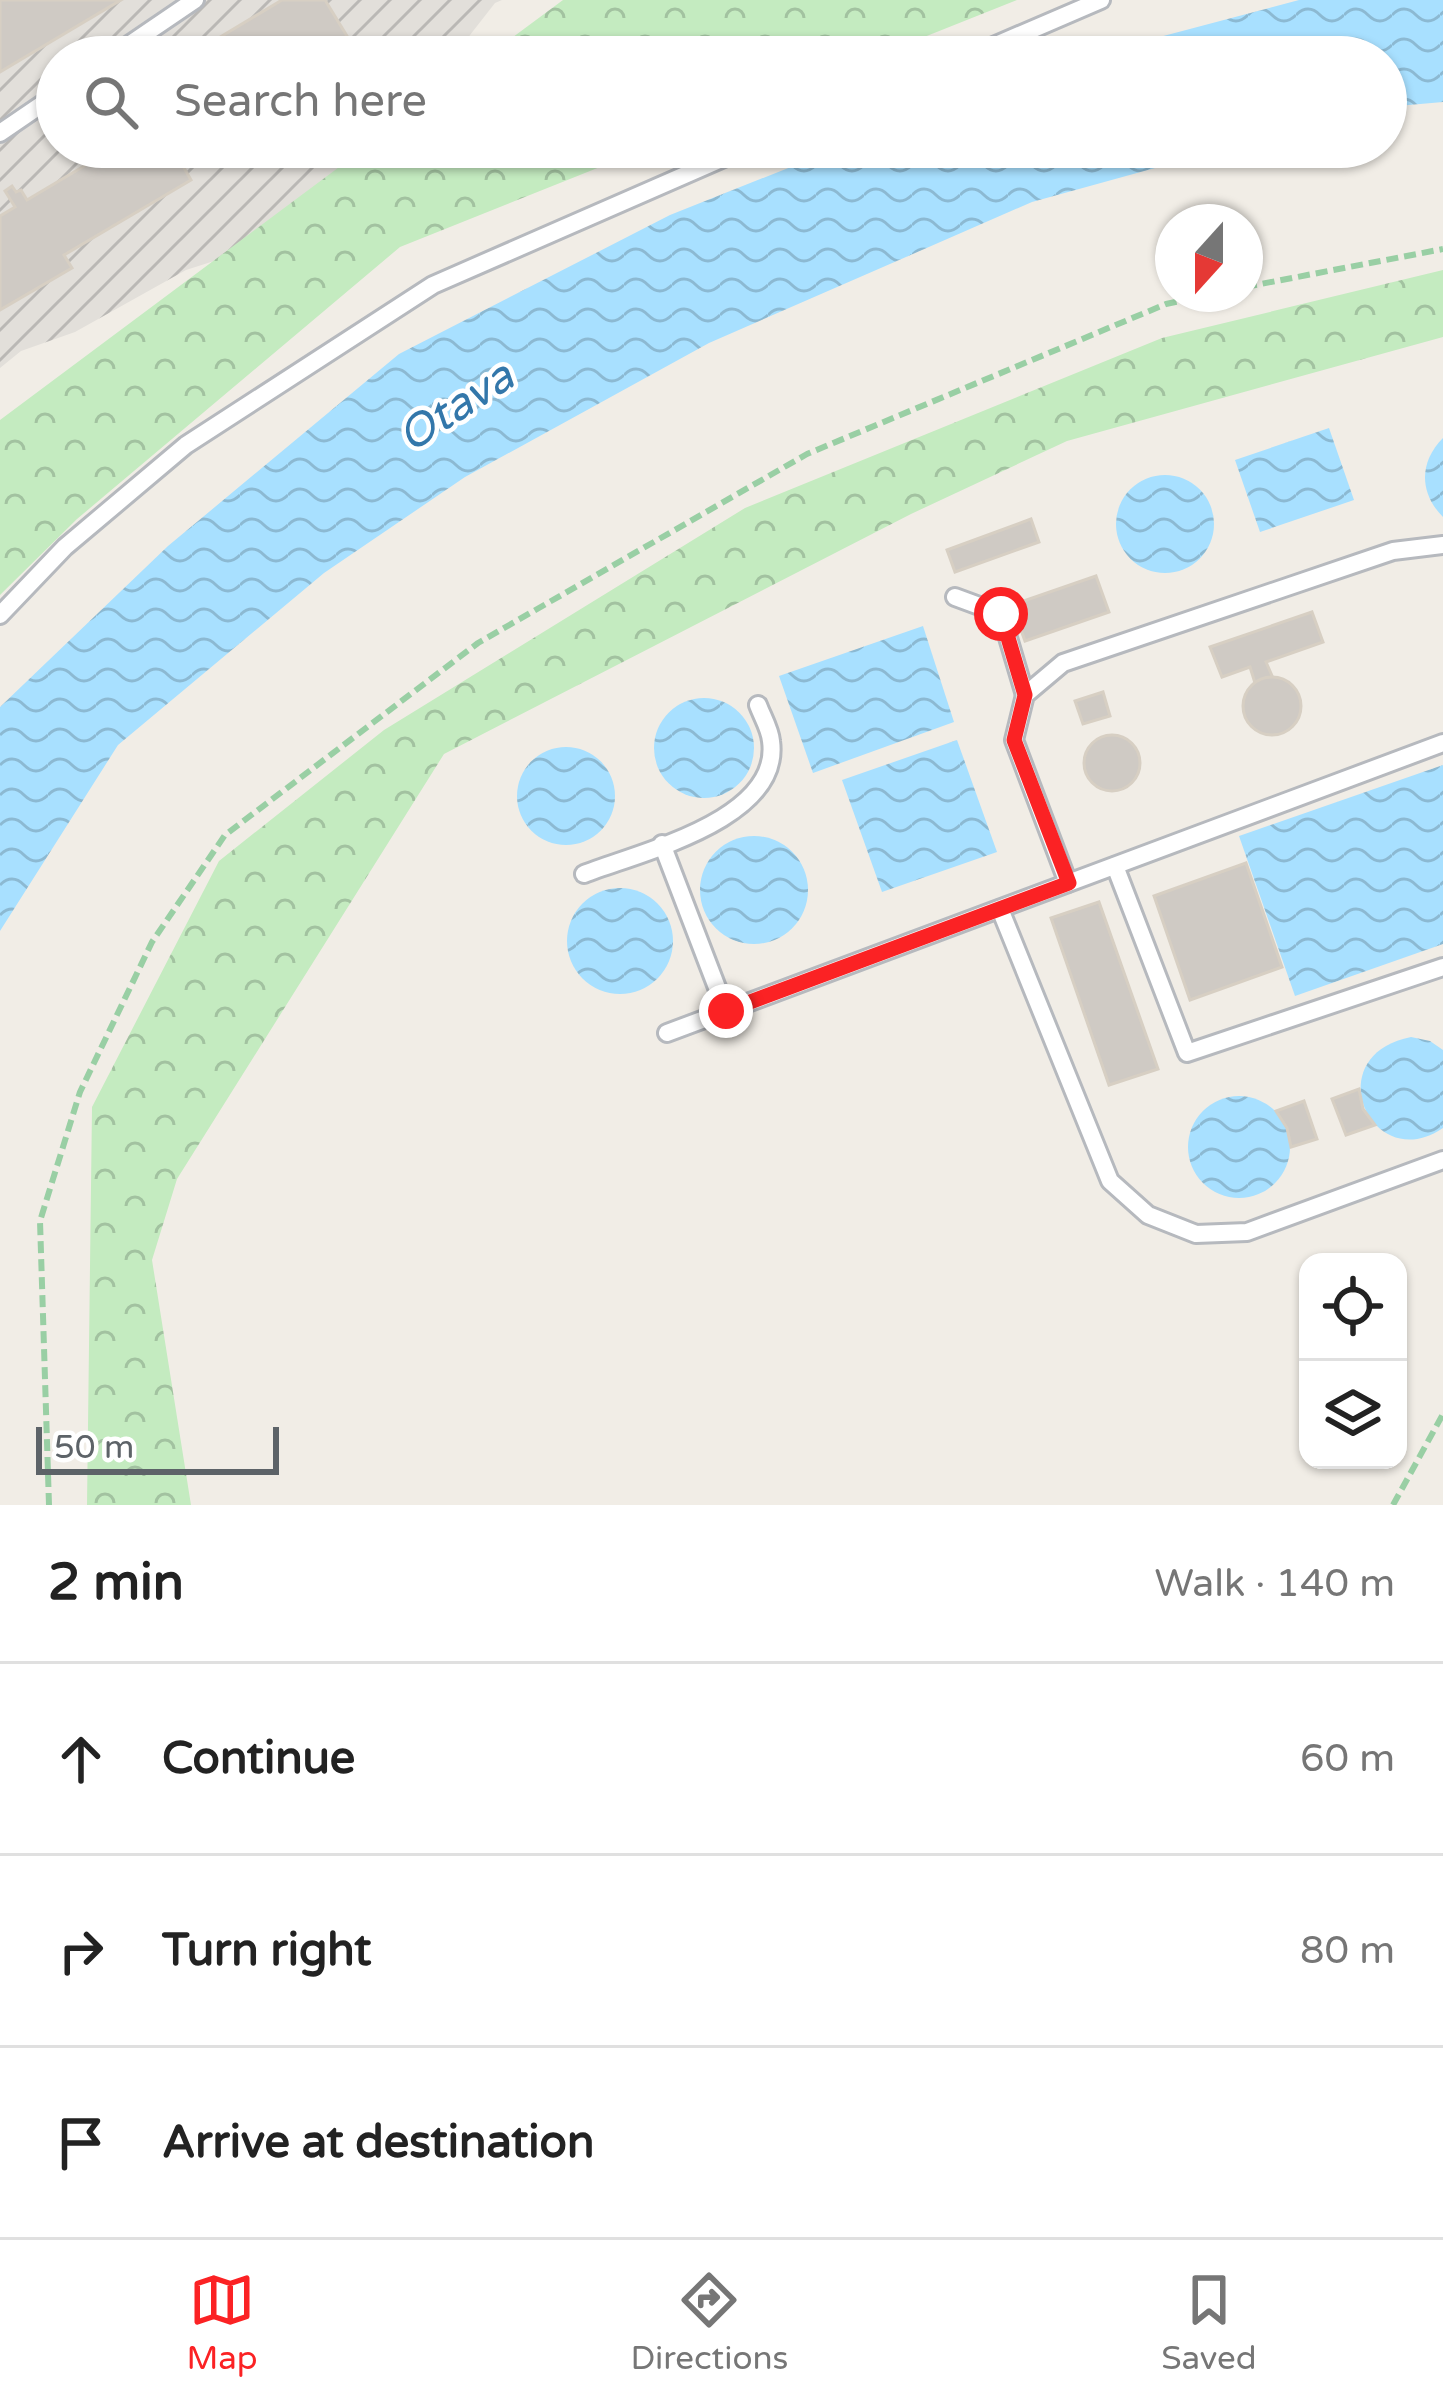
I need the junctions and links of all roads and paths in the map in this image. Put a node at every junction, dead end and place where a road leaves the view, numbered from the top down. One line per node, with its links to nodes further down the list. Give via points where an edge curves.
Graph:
1 (195, 0): 3 (lane)
2 (1101, 0): 4 (lane)
3 (142, 36)
4 (1017, 36)
5 (36, 108): 6 (lane)
6 (0, 133)
7 (701, 168): 13 (lane, via 433,285 186,445 65,547)
8 (1443, 249): 9 (path)
9 (1263, 284)
10 (1155, 309): 27 (path, via 807,454 478,643 225,835 152,942 121,1006 80,1092 40,1221)
11 (1443, 544): 14 (lane, via 1393,551 1063,663)
12 (955, 597): 14 (lane, via 1001,614)
13 (0, 615)
14 (1025, 695): 20 (lane, via 1014,740)
15 (758, 705): 17 (lane, via 772,742 767,773 748,802)
16 (1443, 743): 18 (lane)
17 (662, 844): 19 (lane); 23 (lane)
18 (1115, 866): 20 (lane); 22 (lane, via 1187,1053)
19 (584, 874)
20 (1069, 883): 21 (lane)
21 (1000, 909): 23 (lane); 25 (lane, via 1110,1181 1148,1215 1196,1234 1247,1232)
22 (1443, 967)
23 (726, 1011): 24 (lane)
24 (667, 1033)
25 (1443, 1160)
26 (1443, 1414): 28 (path)
27 (50, 1505)
28 (1393, 1505)

